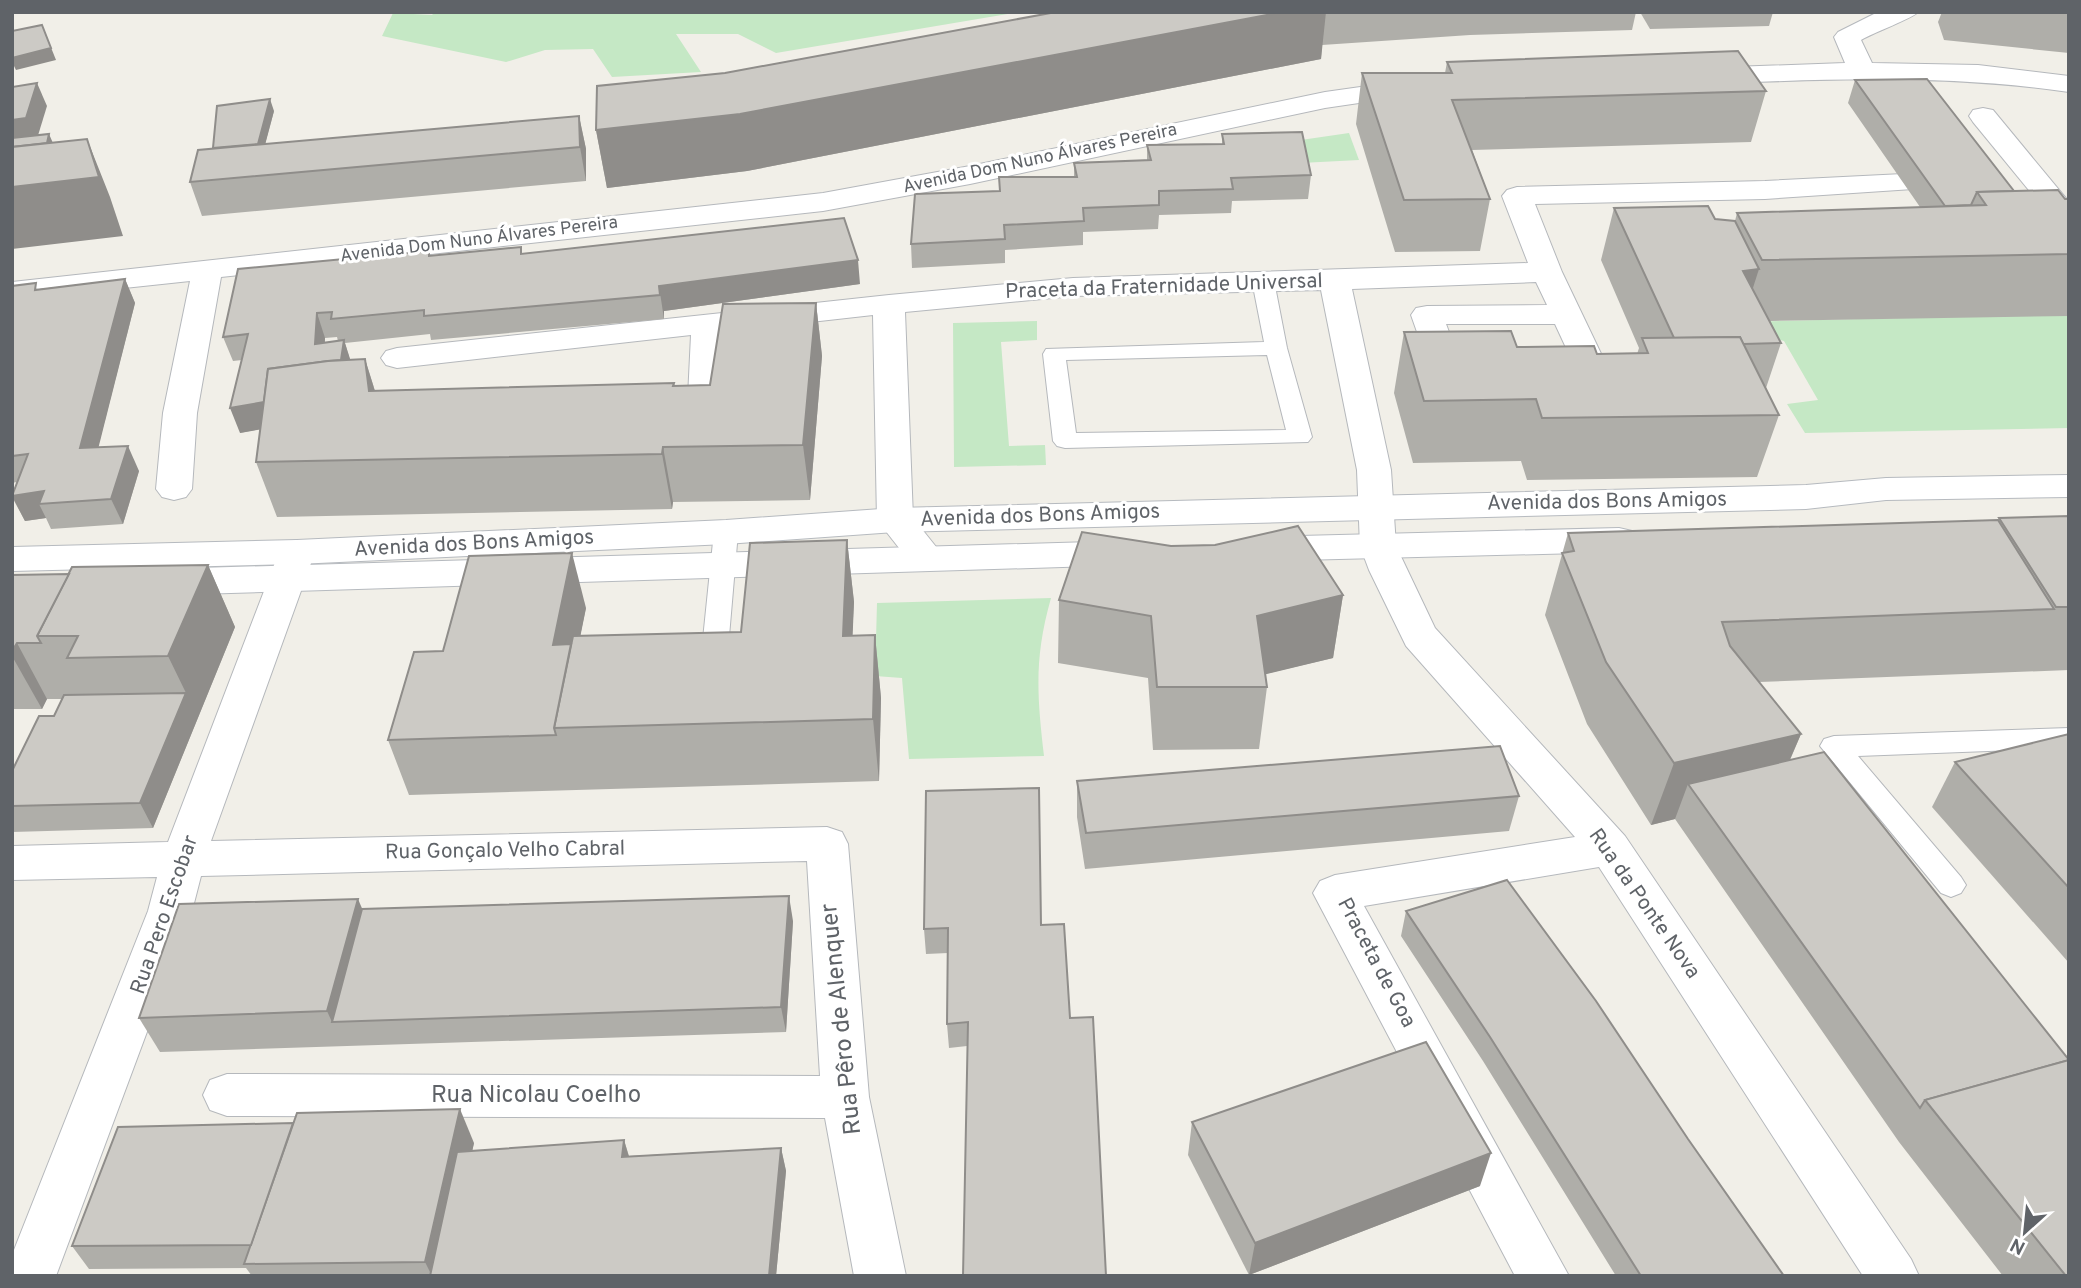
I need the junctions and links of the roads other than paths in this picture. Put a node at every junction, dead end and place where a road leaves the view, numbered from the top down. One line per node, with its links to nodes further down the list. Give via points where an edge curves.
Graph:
1 (1906, 12): 2 (street, via 1847,37)
2 (1862, 71): 3 (street); 4 (street)
3 (1676, 77)
4 (2069, 83)
5 (1442, 84): 14 (street, Avenida Dom Nuno Álvares Pereira, via 1325,100 822,202)
6 (1983, 116): 8 (street)
7 (2069, 179): 8 (street)
8 (2034, 180): 9 (street); 13 (street)
9 (2000, 181)
10 (1903, 183): 11 (street)
11 (1847, 187): 12 (street); 15 (street, via 1709,203 1517,196)
12 (1867, 214)
13 (2069, 220)
14 (207, 271): 18 (street, Avenida Dom Nuno Álvares Pereira); 26 (street, via 180,412)
15 (1548, 272): 16 (street); 20 (street)
16 (1335, 280): 17 (street, Praceta da Fraternidade Universal); 28 (street, Praceta da Fraternidade Universal, via 1374,470)
17 (1263, 281): 19 (street, Praceta da Fraternidade Universal, via 1073,287); 22 (lane)
18 (12, 291)
19 (889, 304): 21 (street, Praceta da Fraternidade Universal); 27 (street)
20 (1568, 314): 20 (street, via 1427,315 1444,363 1589,362)
21 (707, 324): 23 (street, Praceta da Fraternidade Universal); 24 (street)
22 (1276, 348): 22 (lane, via 1300,437 1065,441 1054,354)
23 (397, 358)
24 (704, 418)
25 (2069, 486): 28 (street, Avenida dos Bons Amigos, via 1886,489)
26 (174, 489)
27 (895, 520): 28 (street, Avenida dos Bons Amigos); 30 (street, Avenida dos Bons Amigos); 33 (street)
28 (1377, 526): 29 (street, Avenida dos Bons Amigos); 31 (street, Avenida dos Bons Amigos); 39 (street, Rua da Ponte Nova, via 1387,570 1420,636)
29 (1656, 539)
30 (726, 548): 33 (street, Avenida dos Bons Amigos); 35 (street, Avenida dos Bons Amigos); 37 (lane, via 715,648)
31 (1232, 550)
32 (1163, 552): 33 (street, Avenida dos Bons Amigos)
33 (927, 558)
34 (12, 559): 35 (street, Avenida dos Bons Amigos)
35 (291, 566): 36 (street, Avenida dos Bons Amigos); 43 (street, Rua Pero Escobar)
36 (12, 586)
37 (675, 649)
38 (2069, 738): 45 (lane, via 1834,746)
39 (1528, 758): 40 (street); 42 (street, Rua da Ponte Nova)
40 (1486, 761)
41 (827, 844): 43 (street, Rua Gonçalo Velho Cabral); 47 (street, Rua Pêro de Alenquer)
42 (1610, 848): 50 (street, Praceta de Goa, via 1335,893); 51 (street, Rua da Ponte Nova)
43 (184, 858): 44 (street, Rua Gonçalo Velho Cabral); 48 (street, Rua Pero Escobar, via 166,923)
44 (12, 863)
45 (1951, 885)
46 (227, 1095): 47 (street, Rua Nicolau Coelho)
47 (845, 1097): 49 (street, Rua Pêro de Alenquer)
48 (30, 1276)
49 (880, 1276)
50 (1543, 1276)
51 (1893, 1276)

